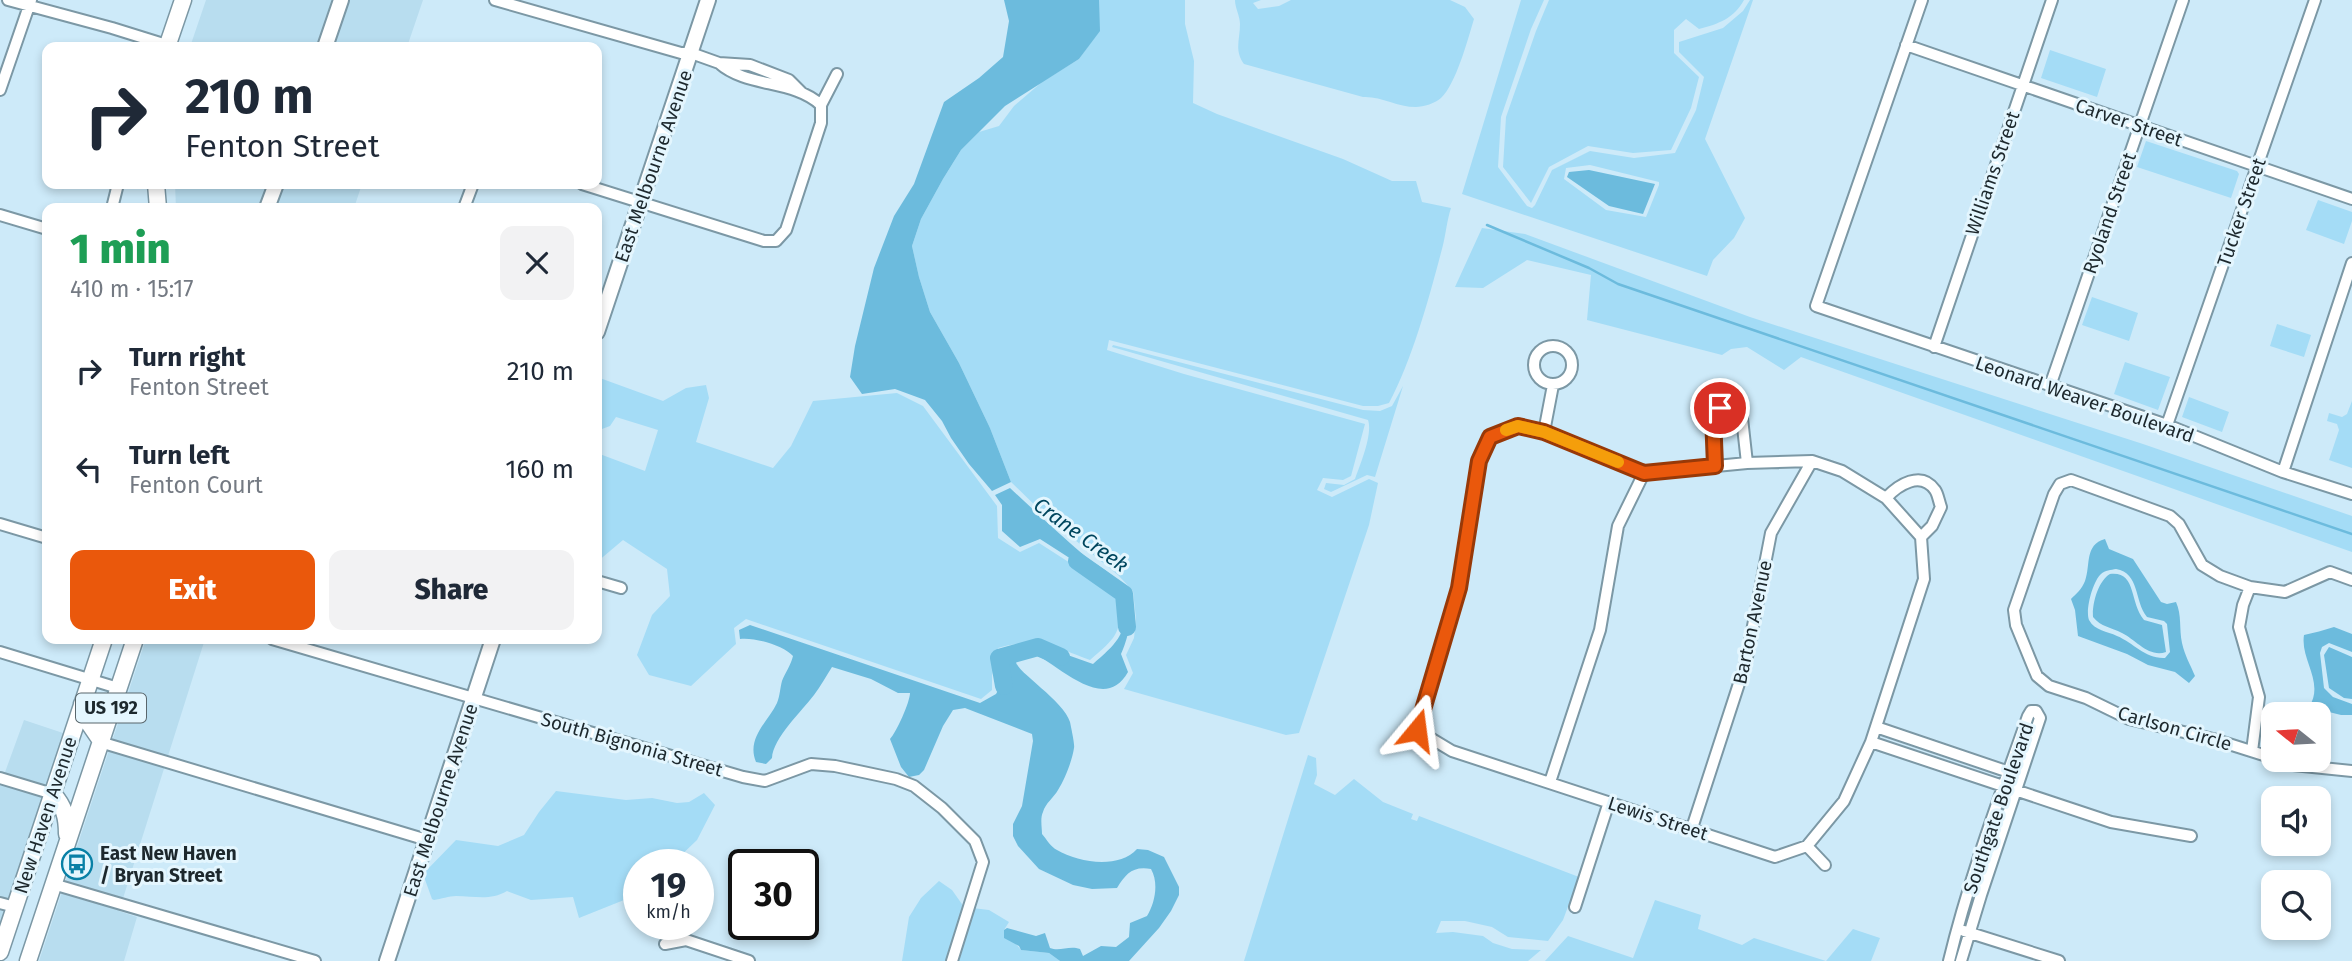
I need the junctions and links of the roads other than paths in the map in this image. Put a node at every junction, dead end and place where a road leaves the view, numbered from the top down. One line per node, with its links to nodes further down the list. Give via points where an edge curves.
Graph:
1 (8, 0): 10 (street)
2 (183, 0): 12 (main road)
3 (341, 0): 13 (street)
4 (495, 0): 15 (street)
5 (708, 0): 15 (street, East Melbourne Avenue)
6 (1922, 0): 14 (street)
7 (2052, 0): 17 (street, Williams Street)
8 (2183, 0): 20 (street, Ryoland Street)
9 (2315, 0): 21 (street, Tucker Street)
10 (30, 3): 11 (street); 18 (street)
11 (154, 42)
12 (170, 42)
13 (327, 42)
14 (1906, 45): 17 (street, Carver Street); 29 (street, Leonard Weaver Boulevard, via 1816,306)
15 (691, 53): 19 (street, via 752,79 811,96); 24 (street, East Melbourne Avenue)
16 (837, 74): 19 (street)
17 (2022, 85): 20 (street, Carver Street); 29 (street, Williams Street)
18 (0, 90)
19 (821, 105): 24 (street, via 821,123 786,230 776,241)
20 (2139, 126): 21 (street, Carver Street); 31 (street, Ryoland Street)
21 (2257, 166): 23 (street, Carver Street); 32 (street, Tucker Street)
22 (599, 189): 24 (street)
23 (2352, 199)
24 (642, 202): 28 (street, East Melbourne Avenue)
25 (0, 215): 26 (street)
26 (42, 228)
27 (2352, 263): 37 (street)
28 (602, 318)
29 (1934, 347): 31 (street, Leonard Weaver Boulevard)
30 (1553, 385): 33 (street)
31 (2050, 386): 32 (street, Leonard Weaver Boulevard)
32 (2167, 425): 37 (street, Leonard Weaver Boulevard)
33 (1544, 432): 38 (street); 66 (street, Lewis Street, via 1518,426 1490,437 1479,461 1459,588 1413,731 1452,751)
34 (1812, 461): 35 (street); 40 (street, via 1842,471); 71 (street, Barton Avenue, via 1771,533 1746,662)
35 (1747, 463): 36 (street); 36 (street, via 1742,418 1736,405 1723,405 1713,415)
36 (1715, 466): 38 (street)
37 (2283, 472): 39 (street, Leonard Weaver Boulevard)
38 (1644, 473): 66 (street, via 1618,526 1601,630)
39 (2352, 494)
40 (1886, 498): 43 (street); 43 (street, via 1907,481 1922,480 1935,489 1941,507)
41 (0, 524): 42 (street)
42 (42, 537)
43 (1921, 537): 57 (street, via 1924,579)
44 (2352, 580): 46 (street, Carlson Circle, via 2330,572 2285,592)
45 (602, 582): 47 (street)
46 (2250, 587): 60 (street, via 2239,627 2259,698); 60 (street, Carlson Circle, via 2202,565 2170,516 2071,480 2060,484 2054,494 2014,616 2038,677 2049,686 2129,719)
47 (621, 588)
48 (102, 644): 53 (main road, New Haven Avenue / US 192)
49 (133, 644): 54 (main road, New Haven Avenue / US 192)
50 (289, 644): 55 (street, South Bignonia Street)
51 (491, 644): 55 (street, East Melbourne Avenue)
52 (0, 652): 53 (street)
53 (91, 679): 54 (street); 56 (main road, New Haven Avenue / US 192)
54 (118, 688): 58 (main road, New Haven Avenue / US 192)
55 (473, 698): 73 (street, East Melbourne Avenue); 88 (street, South Bignonia Street, via 765,781 811,764 914,786 975,841 983,862)
56 (82, 704): 58 (main road); 69 (main road, New Haven Avenue / US 192)
57 (1876, 727): 59 (street); 64 (street)
58 (100, 741): 73 (street); 74 (main road, New Haven Avenue / US 192)
59 (1871, 742): 67 (street); 75 (street, via 1844,801)
60 (2252, 751): 61 (street, Carlson Circle)
61 (2261, 754)
62 (2331, 769): 63 (street, Carlson Circle)
63 (2352, 771)
64 (2009, 772): 67 (street, Southgate Boulevard); 68 (street); 68 (street, Southgate Boulevard, via 2028,716 2036,711 2040,718)
65 (0, 778): 69 (street)
66 (1550, 782): 70 (street, Lewis Street)
67 (2004, 787): 68 (street); 80 (street, Southgate Boulevard)
68 (2015, 791): 72 (street, via 2110,822); 81 (street, Southgate Boulevard)
69 (52, 794): 74 (main road, via 65,812); 78 (main road, New Haven Avenue / US 192)
70 (1609, 803): 71 (street, Lewis Street); 79 (street)
71 (1692, 828): 75 (street, Lewis Street, via 1775,857)
72 (2191, 836)
73 (427, 840): 86 (street, East Melbourne Avenue)
74 (67, 844): 77 (main road, New Haven Avenue / US 192)
75 (1807, 846): 76 (street)
76 (1825, 865)
77 (53, 884): 84 (main road, New Haven Avenue / US 192); 85 (street)
78 (7, 905): 83 (main road, New Haven Avenue / US 192)
79 (1575, 907)
80 (1958, 929): 81 (street); 89 (street, Southgate Boulevard)
81 (1969, 933): 90 (street, Southgate Boulevard); 91 (street)
82 (665, 944): 87 (street, via 686,940)
83 (0, 953)
84 (28, 961)
85 (314, 961)
86 (387, 961)
87 (749, 961)
88 (952, 961)
89 (1950, 961)
90 (1961, 961)
91 (2059, 961)

